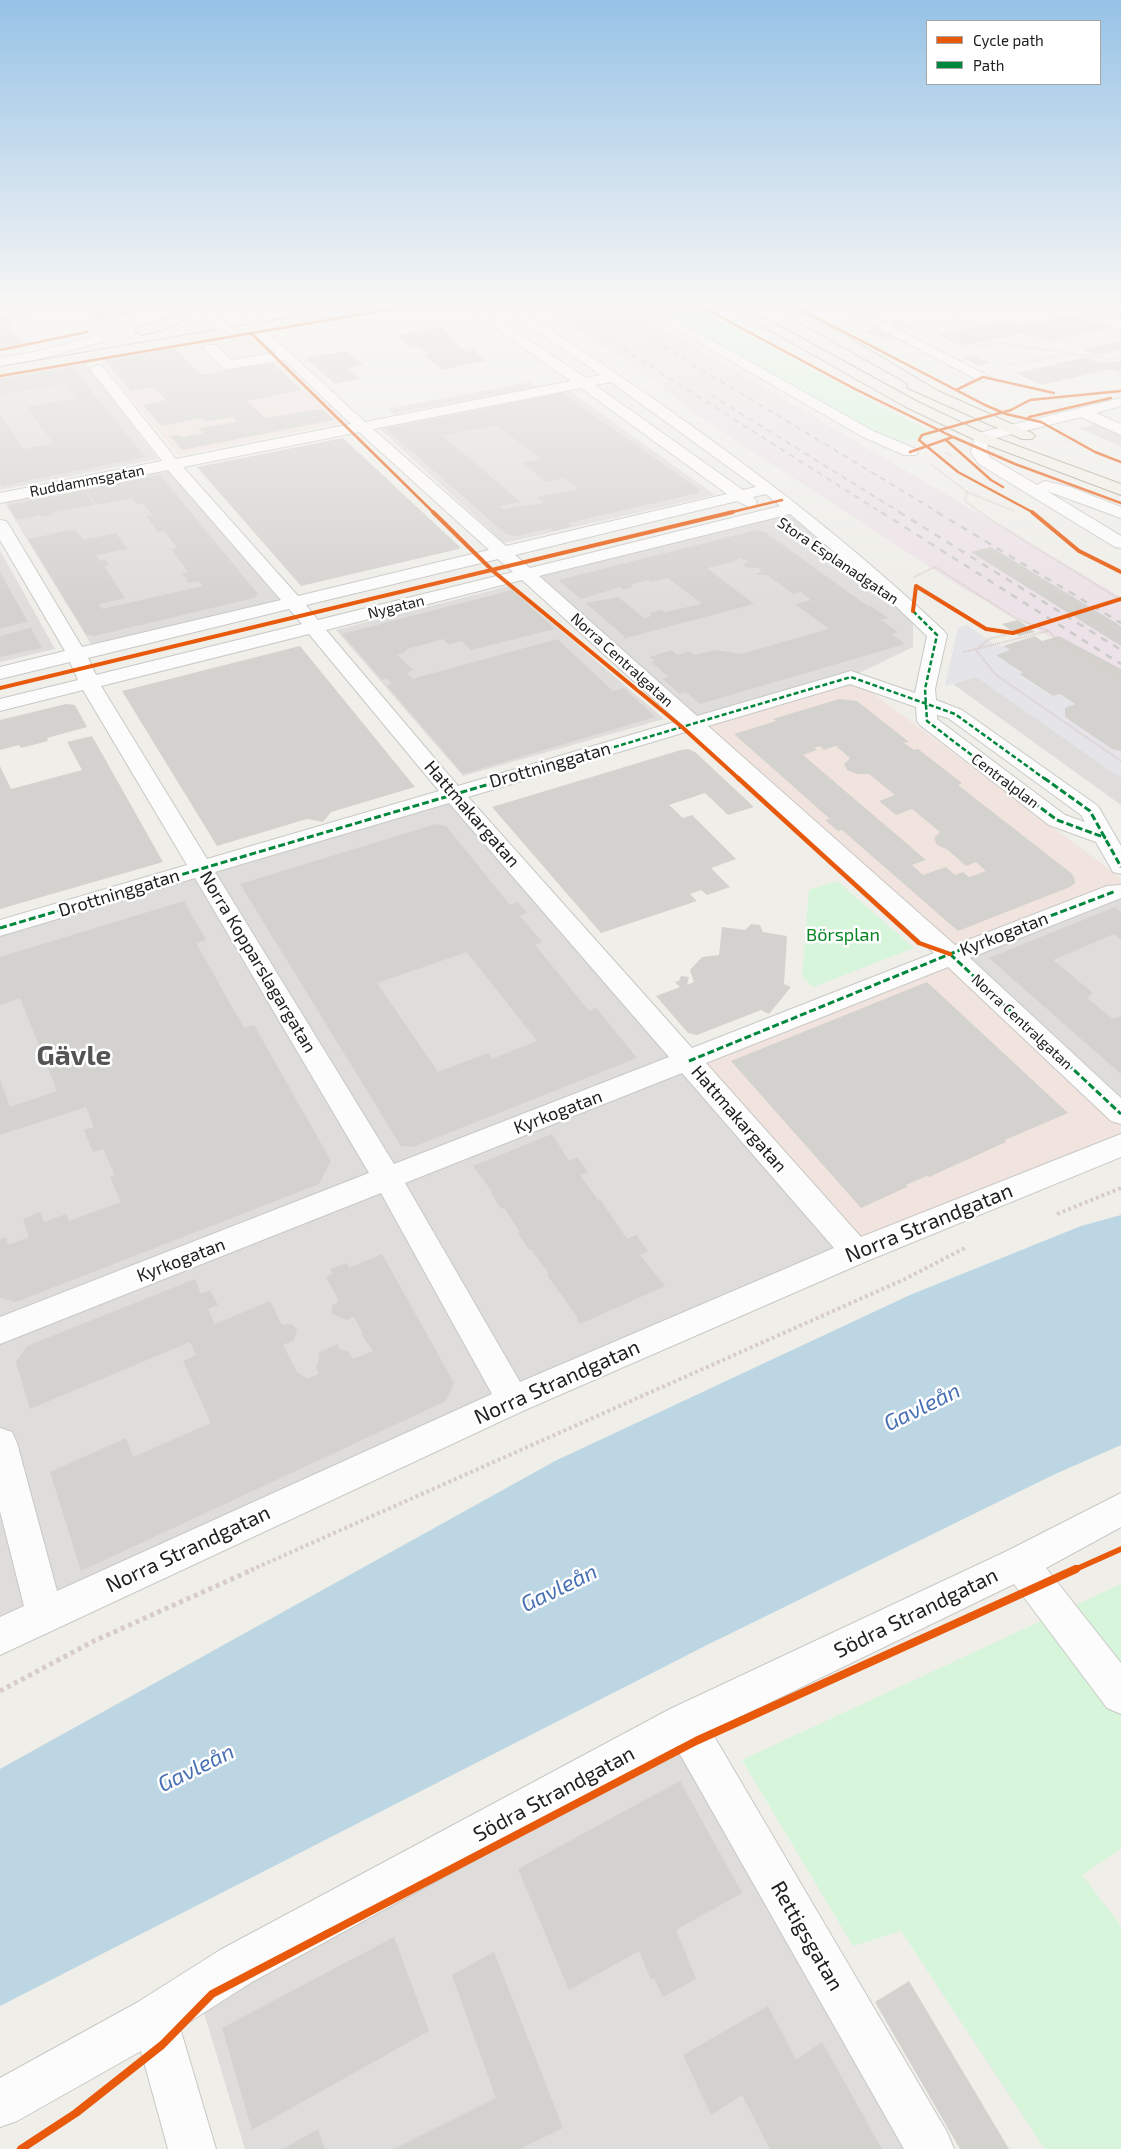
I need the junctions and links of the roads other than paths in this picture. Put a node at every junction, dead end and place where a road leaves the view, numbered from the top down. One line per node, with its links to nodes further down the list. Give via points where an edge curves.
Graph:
1 (128, 407): 18 (street, Hattmakargatan)
2 (342, 407): 11 (street, Norra Centralgatan)
3 (458, 407): 11 (street, Ruddammsgatan)
4 (617, 407): 23 (street, Stora Esplanadgatan)
5 (655, 407): 21 (street, Stora Esplanadgatan)
6 (821, 407): 17 (street, via 868,434)
7 (917, 407): 15 (main road)
8 (963, 407): 12 (main road)
9 (1101, 407): 10 (street)
10 (1083, 412): 12 (street); 13 (street)
11 (362, 426): 18 (street, Ruddammsgatan); 32 (street, Norra Centralgatan)
12 (1010, 430): 14 (main road); 15 (street)
13 (1121, 430)
14 (1037, 440)
15 (980, 443): 20 (street, via 980,453 985,461); 22 (main road)
16 (1056, 448): 19 (main road)
17 (910, 452)
18 (172, 464): 24 (street, Ruddammsgatan); 34 (street, Hattmakargatan)
19 (1121, 472)
20 (1012, 477): 26 (street, via 1064,490); 30 (street)
21 (767, 489): 23 (street, Nygatan); 25 (street, Stora Esplanadgatan)
22 (1121, 490)
23 (741, 495): 27 (street, Stora Esplanadgatan); 32 (street, Nygatan)
24 (0, 498)
25 (792, 508): 27 (street, Nygatan); 35 (street, Stora Esplanadgatan, via 890,588)
26 (1121, 513)
27 (767, 514): 29 (street, Stora Esplanadgatan); 33 (street, Nygatan)
28 (0, 525): 37 (street, Norra Kopparslagargatan)
29 (783, 525)
30 (1121, 542)
31 (814, 547): 35 (street, Stora Esplanadgatan)
32 (503, 553): 33 (street, Norra Centralgatan); 34 (street, Nygatan)
33 (527, 574): 36 (street, Nygatan); 42 (street, Norra Centralgatan)
34 (294, 603): 36 (street, Hattmakargatan); 37 (street, Nygatan)
35 (913, 611): 40 (street, Centralplan, via 937,635 925,689)
36 (314, 627): 39 (street, Nygatan); 43 (street, Hattmakargatan)
37 (77, 655): 38 (street, Nygatan); 39 (street, Norra Kopparslagargatan)
38 (0, 673)
39 (88, 683): 41 (street, Nygatan); 44 (street, Norra Kopparslagargatan)
40 (927, 702): 42 (street, Drottninggatan, via 851,677); 45 (street, Centralplan, via 927,721 1056,820 1106,838)
41 (0, 705)
42 (694, 724): 43 (street, Drottninggatan); 47 (street, Norra Centralgatan)
43 (453, 794): 44 (street, Drottninggatan); 48 (street, Hattmakargatan)
44 (202, 868): 46 (street, Drottninggatan); 51 (street, Norra Kopparslagargatan)
45 (1118, 879): 47 (street, Kyrkogatan)
46 (0, 928)
47 (950, 954): 48 (street, Kyrkogatan); 49 (street, Norra Centralgatan)
48 (689, 1061): 51 (street, Kyrkogatan); 52 (street, Hattmakargatan)
49 (1121, 1114)
50 (1121, 1145): 52 (street, Norra Strandgatan)
51 (388, 1179): 53 (street, Kyrkogatan); 54 (street, Norra Kopparslagargatan)
52 (856, 1252): 54 (street, Norra Strandgatan)
53 (0, 1331)
54 (513, 1400): 58 (street, Norra Strandgatan)
55 (0, 1443): 58 (street)
56 (1121, 1509): 57 (street, Södra Strandgatan)
57 (1020, 1563): 60 (street); 61 (street, Södra Strandgatan)
58 (45, 1614): 59 (street, Norra Strandgatan)
59 (0, 1636)
60 (1121, 1694)
61 (684, 1724): 62 (street, Södra Strandgatan, via 236,1966); 65 (street, Rettigsgatan)
62 (154, 2018): 63 (street, Södra Strandgatan); 64 (street)
63 (0, 2104)
64 (192, 2149)
65 (930, 2149)

